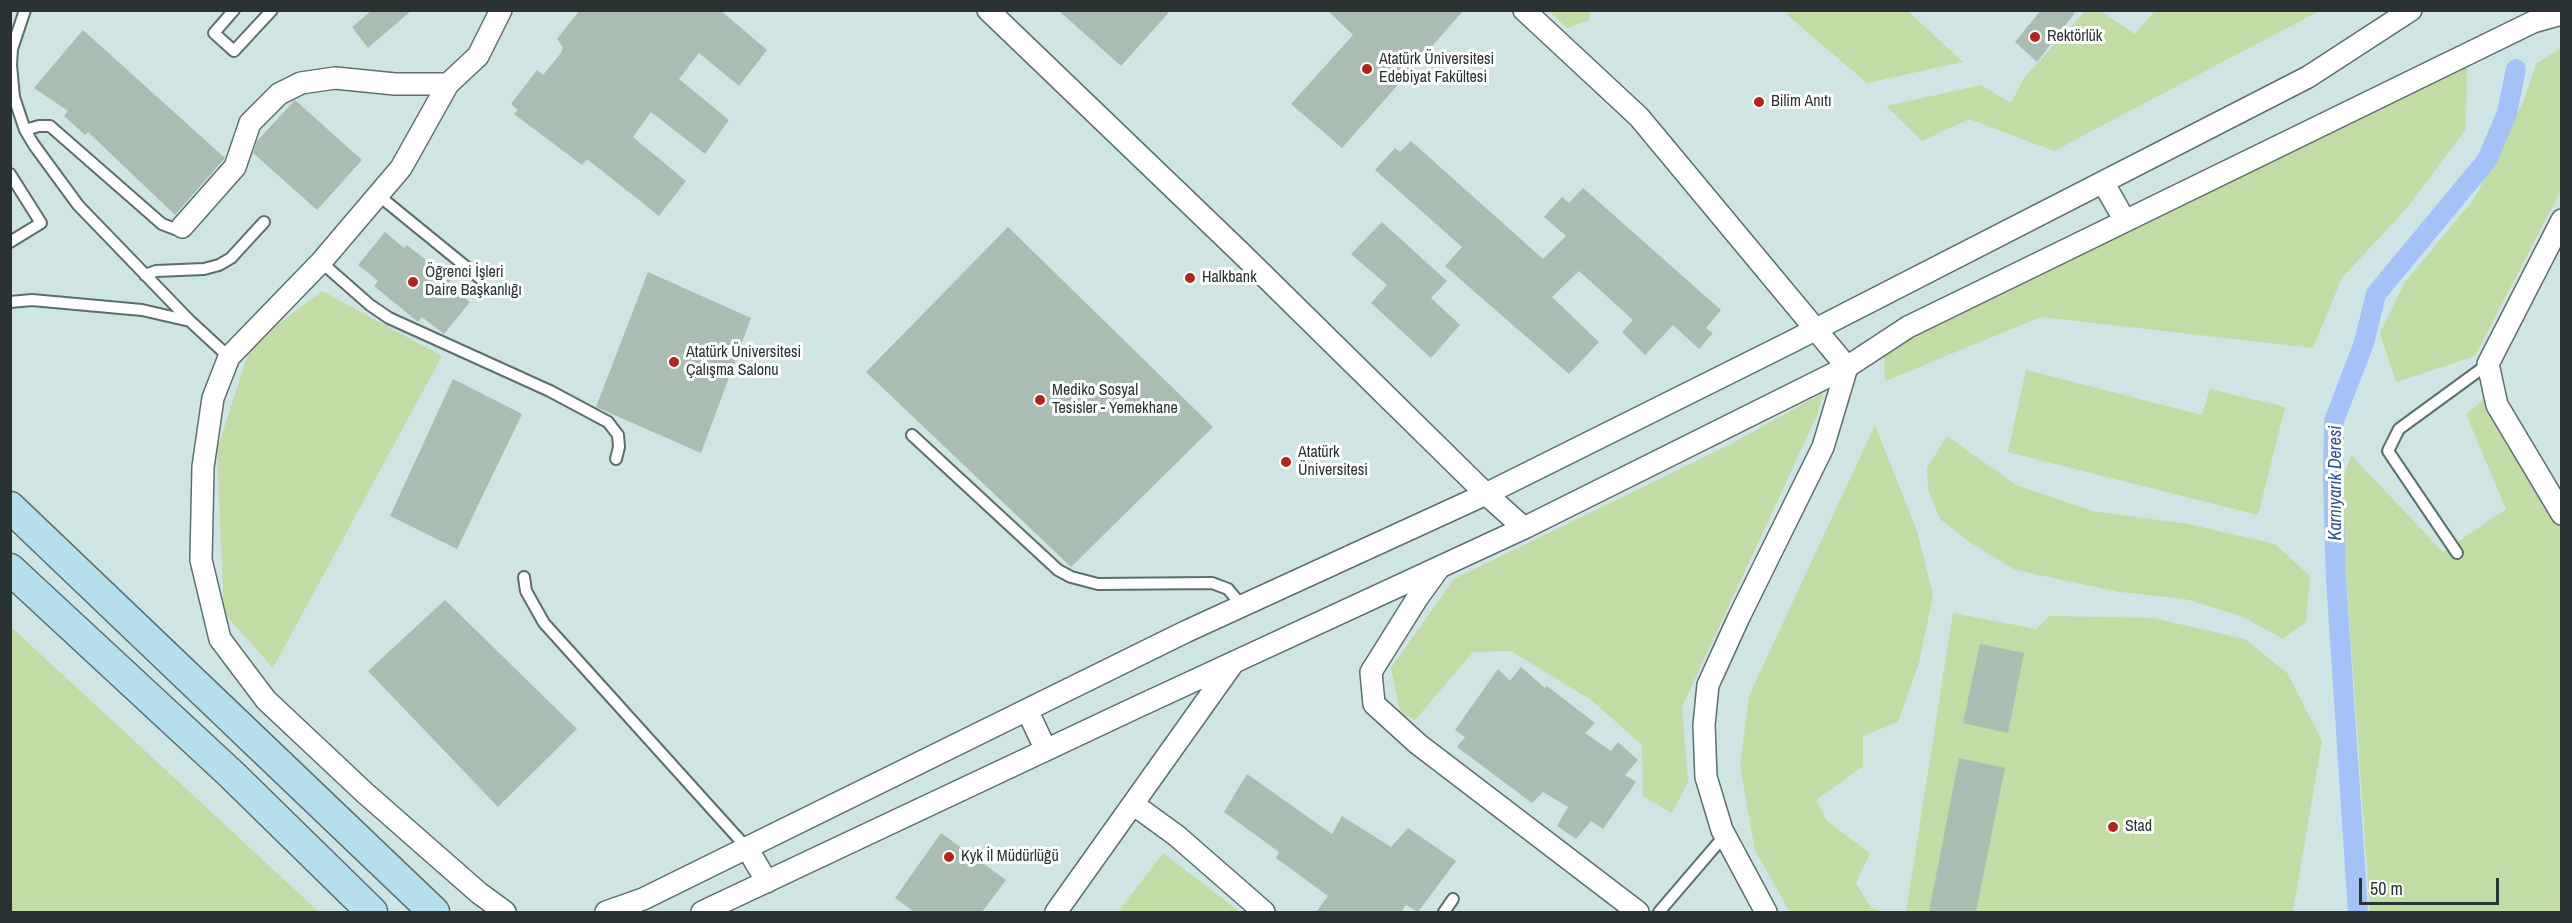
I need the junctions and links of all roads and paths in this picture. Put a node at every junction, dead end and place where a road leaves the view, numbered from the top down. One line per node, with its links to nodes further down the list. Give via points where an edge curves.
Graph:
1 (25, 10): 10 (lane, via 12,49)
2 (234, 10): 3 (lane, via 214,33 234,51)
3 (272, 10)
4 (501, 10): 9 (street, via 478,56)
5 (988, 10): 31 (street)
6 (1524, 10): 25 (street, via 1639,117)
7 (2411, 10): 13 (street, via 2308,77)
8 (2562, 14): 16 (street, via 2533,22)
9 (448, 84): 14 (street, via 401,168); 18 (street, via 335,78 301,83 279,94 250,123 235,167)
10 (12, 97): 11 (lane)
11 (26, 130): 18 (lane, via 50,126 162,224 175,229); 21 (lane, via 78,206)
12 (10, 174): 19 (lane, via 41,223)
13 (2103, 182): 16 (street); 25 (street)
14 (378, 195): 20 (street); 22 (lane)
15 (2562, 220): 27 (street)
16 (2125, 221): 28 (street, via 1908,327)
17 (264, 222): 21 (lane, via 231,258 219,265)
18 (182, 227)
19 (10, 242)
20 (321, 262): 26 (street); 30 (lane, via 389,318 609,422 618,435)
21 (145, 275): 24 (lane)
22 (481, 279)
23 (10, 302): 24 (lane, via 32,300 142,310)
24 (190, 321): 26 (lane)
25 (1817, 328): 28 (street); 31 (street)
26 (230, 357): 50 (street, via 213,398 203,467 201,560 220,639 266,700 365,793)
27 (2488, 364): 33 (street, via 2497,405); 35 (lane, via 2399,429 2388,451)
28 (1847, 367): 34 (street); 44 (street, via 1823,447 1708,685 1704,725 1706,777)
29 (912, 435): 39 (lane, via 1058,570 1071,577 1098,584 1212,584 1228,589)
30 (616, 459)
31 (1486, 494): 34 (street); 39 (street)
32 (10, 507): 49 (main road)
33 (2562, 514)
34 (1524, 528): 36 (street)
35 (2457, 553)
36 (1441, 566): 40 (street); 56 (street, via 1371,672 1374,704 1418,744)
37 (10, 569): 48 (main road, via 230,773)
38 (524, 578): 45 (lane, via 526,591 544,623)
39 (1242, 606): 41 (street)
40 (1235, 662): 42 (street); 43 (street)
41 (1027, 710): 42 (street); 45 (street)
42 (1046, 750): 46 (street)
43 (1133, 804): 53 (street); 54 (street, via 1177,836)
44 (1725, 835): 57 (lane); 58 (street)
45 (747, 848): 46 (street); 51 (street, via 644,899)
46 (767, 882): 52 (street)
47 (1453, 899): 55 (lane)
48 (372, 912)
49 (434, 912)
50 (505, 912)
51 (606, 912)
52 (702, 912)
53 (1059, 912)
54 (1264, 912)
55 (1444, 912)
56 (1638, 912)
57 (1659, 912)
58 (1766, 912)

